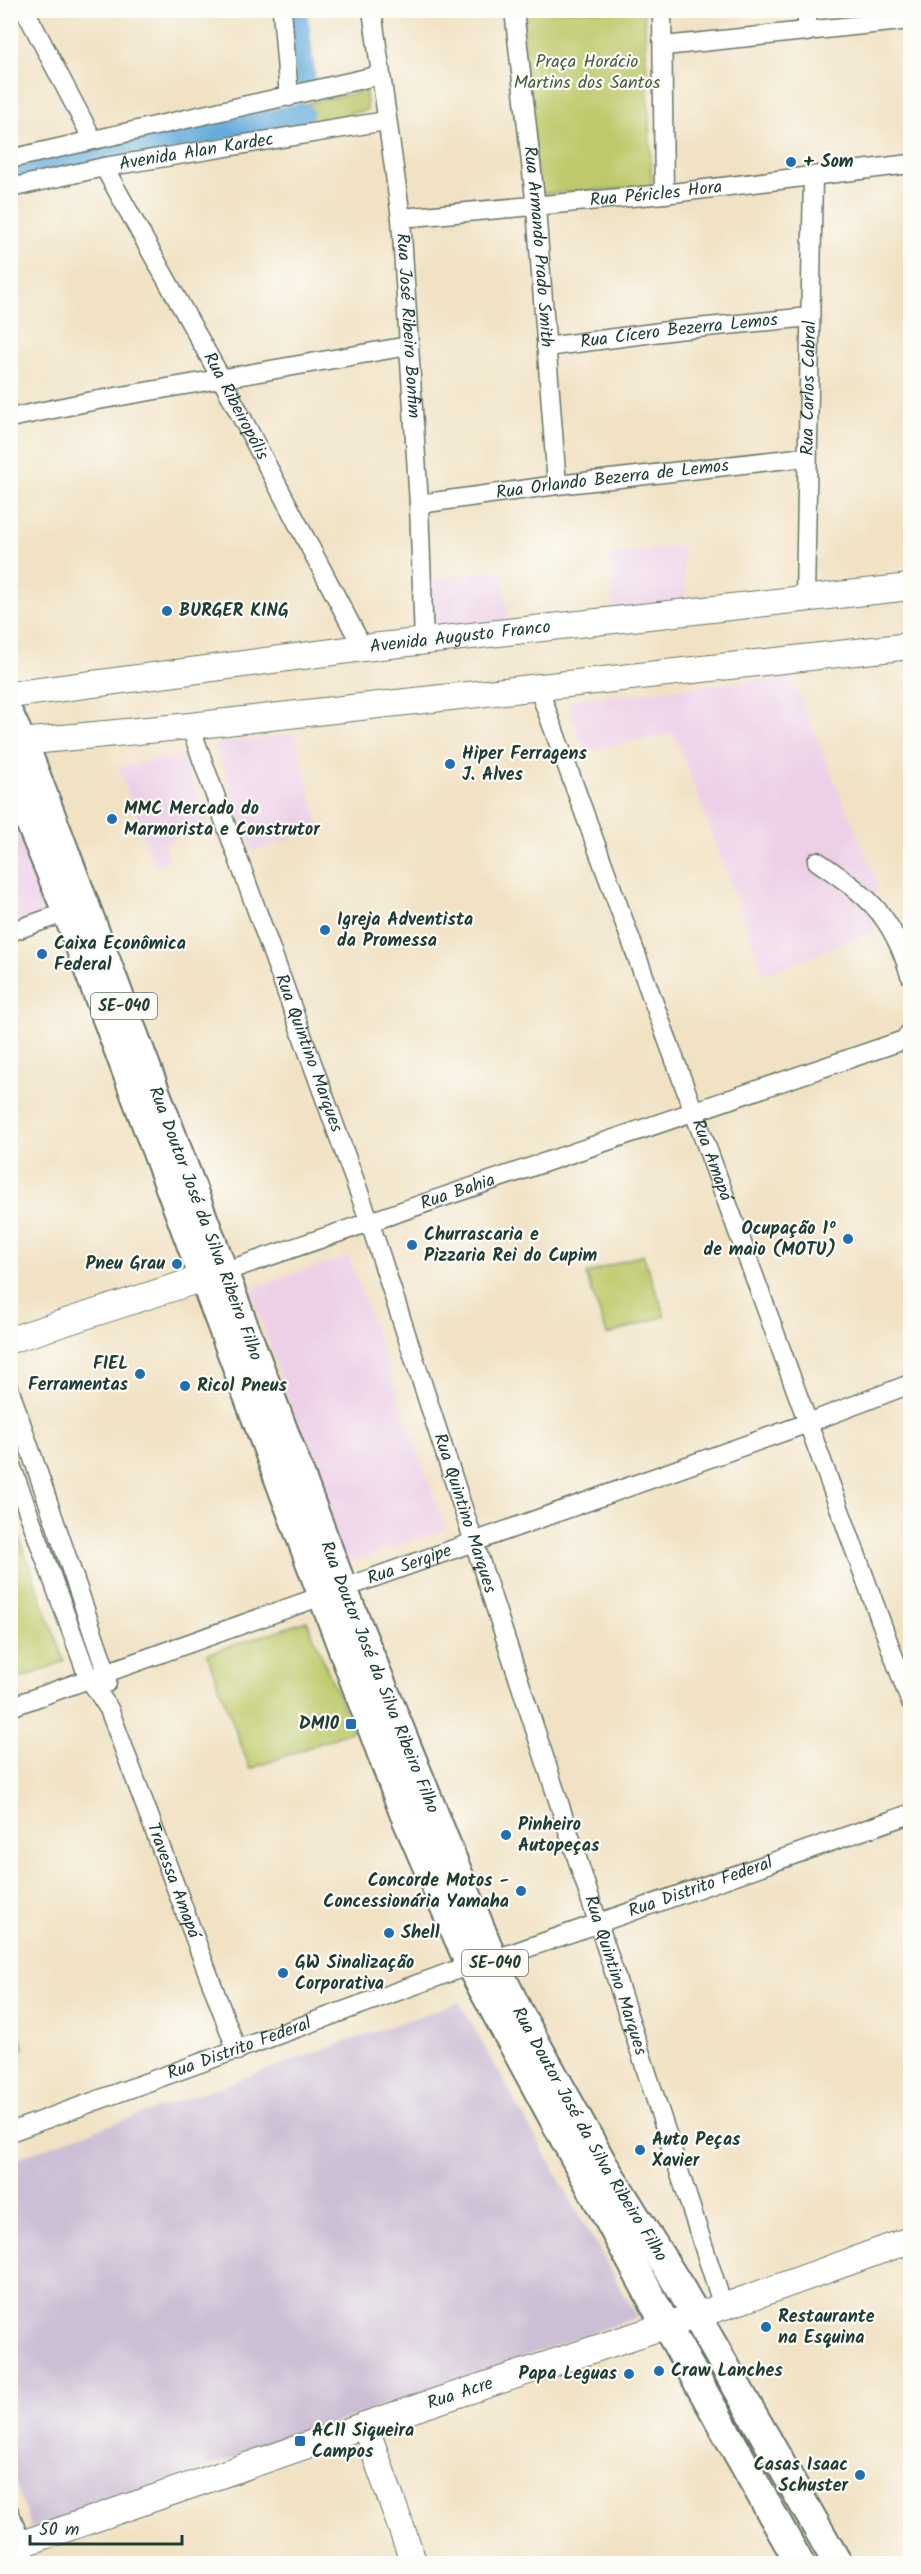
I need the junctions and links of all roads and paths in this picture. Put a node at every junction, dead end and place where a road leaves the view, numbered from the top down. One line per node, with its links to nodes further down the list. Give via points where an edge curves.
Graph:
1 (25, 10): 13 (street)
2 (282, 10): 11 (street)
3 (372, 10): 10 (street, Rua José Ribeiro Bonfim)
4 (514, 10): 20 (street, Rua Armando Prado Smith)
5 (662, 10): 9 (street)
6 (807, 10): 8 (street)
7 (910, 20): 8 (street)
8 (807, 32): 9 (street)
9 (664, 46): 19 (street)
10 (380, 75): 11 (street, Avenida Alan Kardec); 12 (street, Rua José Ribeiro Bonfim)
11 (289, 97): 13 (street, Avenida Alan Kardec)
12 (386, 121): 16 (street, Avenida Alan Kardec); 21 (street, Rua José Ribeiro Bonfim)
13 (93, 140): 14 (street, Avenida Alan Kardec)
14 (10, 159)
15 (910, 164): 17 (street, Rua Péricles Hora)
16 (104, 167): 18 (street, Avenida Alan Kardec); 25 (street, Rua Ribeiropólis)
17 (813, 177): 19 (street, Rua Péricles Hora); 22 (street, Rua Carlos Cabral)
18 (10, 188)
19 (664, 194): 20 (street, Rua Péricles Hora)
20 (536, 208): 21 (street, Rua Péricles Hora); 24 (street, Rua Armando Prado Smith)
21 (401, 219): 23 (street, Rua José Ribeiro Bonfim)
22 (810, 317): 24 (street, Rua Cícero Bezerra Lemos); 27 (street, Rua Carlos Cabral)
23 (408, 346): 25 (street); 29 (street, Rua José Ribeiro Bonfim)
24 (546, 347): 28 (street, Rua Armando Prado Smith)
25 (221, 378): 26 (street); 34 (street, Rua Ribeiropólis)
26 (10, 418)
27 (806, 457): 28 (street, Rua Orlando Bezerra de Lemos); 31 (street, Rua Carlos Cabral)
28 (557, 485): 29 (street, Rua Orlando Bezerra de Lemos)
29 (419, 504): 32 (street, Rua José Ribeiro Bonfim)
30 (910, 587): 31 (main road, Avenida Augusto Franco)
31 (805, 598): 32 (main road, Avenida Augusto Franco)
32 (424, 642): 34 (main road, Avenida Augusto Franco)
33 (910, 645): 35 (main road)
34 (363, 648): 36 (main road, Avenida Augusto Franco)
35 (538, 687): 37 (main road); 45 (street, Rua Amapá)
36 (10, 695)
37 (190, 726): 38 (main road); 46 (street, Rua Quintino Marques)
38 (14, 734): 47 (main road, Rua Doutor José da Silva Ribeiro Filho / SE-040)
39 (10, 774): 41 (main road, Rua Doutor José da Silva Ribeiro Filho / SE-040)
40 (818, 861): 43 (street, via 880,909 893,930)
41 (67, 912): 42 (street); 47 (main road, Rua Doutor José da Silva Ribeiro Filho / SE-040)
42 (10, 932)
43 (910, 975)
44 (907, 1036): 45 (street, Rua Bahia)
45 (693, 1112): 46 (street, Rua Bahia); 51 (street, Rua Amapá)
46 (369, 1221): 47 (street, Rua Bahia); 53 (street, Rua Quintino Marques)
47 (213, 1275): 48 (main road, Rua Bahia); 54 (main road, Rua Doutor José da Silva Ribeiro Filho / SE-040)
48 (10, 1340)
49 (910, 1384): 51 (street, Rua Sergipe)
50 (10, 1391): 55 (street, Travessa Amapá)
51 (808, 1424): 53 (street, Rua Sergipe); 57 (street, Rua Amapá)
52 (10, 1462): 56 (street, Travessa Amapá)
53 (474, 1543): 54 (street, Rua Sergipe); 61 (street, Rua Quintino Marques)
54 (332, 1592): 55 (street, Rua Sergipe); 62 (main road, Rua Doutor José da Silva Ribeiro Filho / SE-040)
55 (106, 1671): 56 (street, Rua Sergipe); 59 (street, Travessa Amapá)
56 (88, 1677): 58 (street, Rua Sergipe); 59 (street, Travessa Amapá)
57 (910, 1701)
58 (10, 1707)
59 (109, 1708): 63 (street, Travessa Amapá)
60 (910, 1814): 61 (street, Rua Distrito Federal)
61 (598, 1924): 62 (street, Rua Distrito Federal); 66 (street, Rua Quintino Marques)
62 (482, 1963): 63 (street, Rua Distrito Federal); 67 (main road, Rua Doutor José da Silva Ribeiro Filho / SE-040, via 521,2017 604,2166); 68 (main road, Rua Doutor José da Silva Ribeiro Filho / SE-040)
63 (237, 2051): 64 (street, Rua Distrito Federal)
64 (10, 2132)
65 (910, 2240): 66 (main road, Rua Acre)
66 (723, 2306): 67 (main road, Rua Acre)
67 (695, 2315): 68 (main road, Rua Acre); 74 (main road, Rua Doutor José da Silva Ribeiro Filho / SE-040)
68 (666, 2325): 69 (main road, Rua Acre); 73 (main road, Rua Doutor José da Silva Ribeiro Filho / SE-040)
69 (366, 2425): 71 (main road, Rua Acre); 72 (main road)
70 (10, 2513): 71 (street)
71 (20, 2552)
72 (414, 2564)
73 (800, 2564)
74 (838, 2564)

